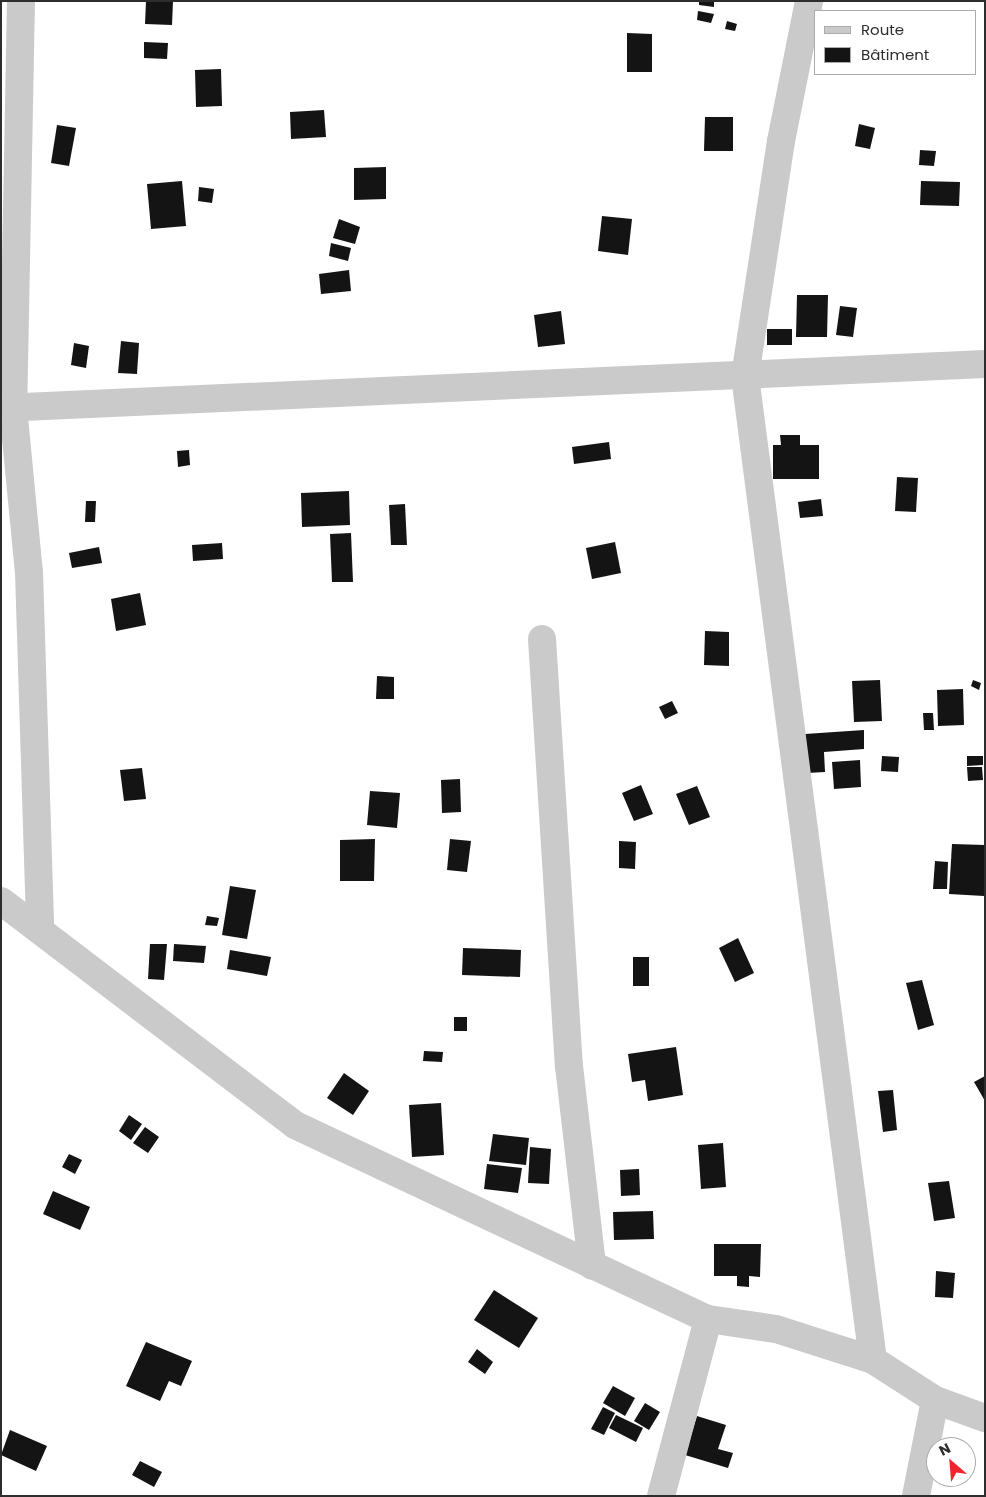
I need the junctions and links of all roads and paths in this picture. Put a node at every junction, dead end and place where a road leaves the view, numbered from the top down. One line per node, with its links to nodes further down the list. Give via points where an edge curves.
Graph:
1 (22, 1): 5 (street)
2 (809, 1): 4 (street, via 782,141)
3 (985, 364): 4 (street)
4 (745, 376): 5 (street); 11 (street)
5 (7, 407): 8 (street, via 29,572)
6 (542, 639): 9 (street, via 569,1066)
7 (1, 901): 8 (street)
8 (40, 928): 9 (street, via 295,1124)
9 (592, 1266): 10 (street)
10 (708, 1320): 11 (street, via 776,1329); 14 (street)
11 (873, 1360): 12 (street)
12 (935, 1400): 13 (street); 15 (street)
13 (985, 1418)
14 (661, 1496)
15 (916, 1496)

